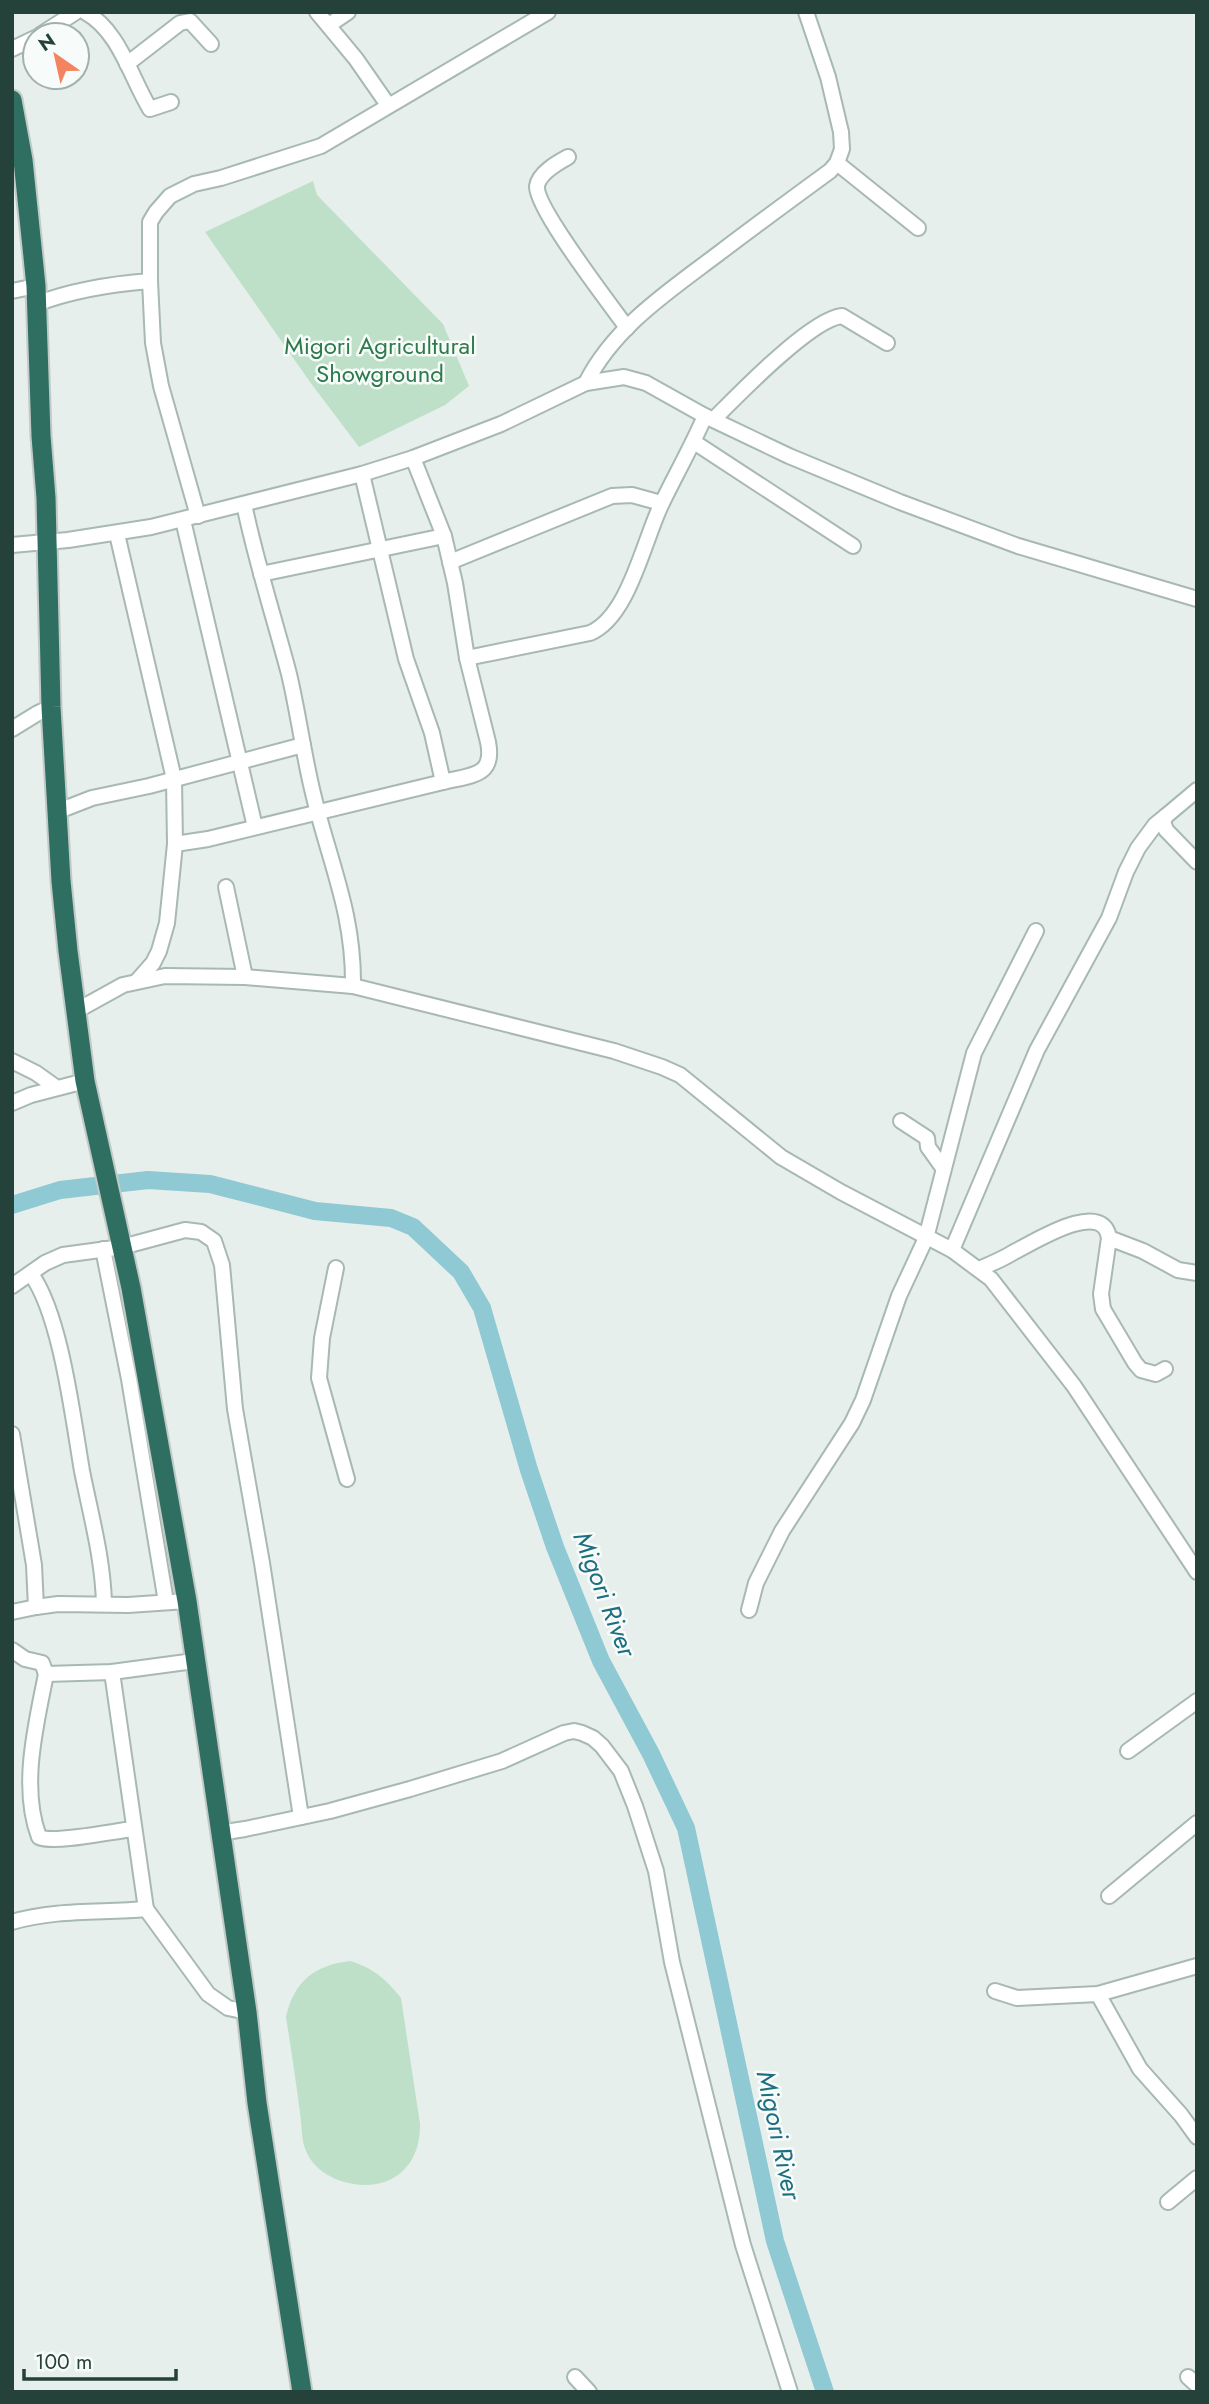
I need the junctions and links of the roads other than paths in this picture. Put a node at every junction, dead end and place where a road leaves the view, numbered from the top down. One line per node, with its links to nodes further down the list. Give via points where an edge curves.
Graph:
1 (85, 12): 8 (street, via 110,36)
2 (317, 12): 6 (street)
3 (348, 12): 6 (street)
4 (548, 12): 11 (street)
5 (806, 12): 13 (street, via 838,115 842,149)
6 (329, 25): 11 (street)
7 (211, 44): 8 (street, via 195,24 185,21)
8 (127, 64): 10 (street, via 150,109)
9 (12, 100): 14 (highway)
10 (171, 102)
11 (388, 105): 16 (street, via 321,146 194,184 170,196 150,222)
12 (568, 157): 19 (street, via 540,178 539,197 567,245)
13 (837, 163): 15 (street); 19 (street)
14 (19, 185): 18 (highway)
15 (918, 228)
16 (150, 281): 18 (street); 28 (street, via 153,343)
17 (12, 291): 18 (street)
18 (36, 295): 31 (highway)
19 (627, 328): 21 (street, via 605,351)
20 (887, 343): 22 (street, via 842,316 831,318)
21 (586, 383): 22 (street, via 636,379); 24 (street, via 501,424)
22 (709, 418): 23 (street); 37 (street, via 789,456 960,524 1088,569)
23 (694, 442): 26 (street); 33 (street)
24 (413, 458): 25 (street); 30 (street)
25 (362, 474): 27 (street); 34 (street)
26 (661, 503): 35 (street, via 632,495 612,496); 38 (street, via 618,608 598,629)
27 (244, 504): 28 (street); 36 (street)
28 (191, 518): 29 (street); 42 (street)
29 (117, 534): 31 (street); 43 (street)
30 (444, 536): 34 (street); 35 (street)
31 (47, 542): 32 (street); 39 (highway)
32 (12, 545)
33 (853, 546)
34 (379, 550): 36 (street); 44 (street)
35 (450, 562): 38 (street)
36 (261, 574): 41 (street)
37 (1197, 599)
38 (467, 658): 44 (street, via 490,760 480,773)
39 (51, 707): 40 (street); 46 (highway)
40 (12, 729)
41 (303, 745): 42 (street); 47 (street)
42 (241, 761): 43 (street); 49 (street)
43 (174, 779): 46 (street, via 92,798); 50 (street)
44 (443, 782): 47 (street)
45 (1197, 790): 48 (street)
46 (57, 812): 57 (highway)
47 (318, 812): 49 (street); 56 (street, via 350,929)
48 (1166, 816): 51 (street, via 1166,830); 69 (street, via 1138,848 1109,918 1037,1050)
49 (255, 827): 50 (street)
50 (175, 844): 55 (street, via 165,938)
51 (1197, 862)
52 (226, 887): 54 (street)
53 (1035, 931): 63 (street, via 975,1053)
54 (245, 977): 55 (street); 56 (street)
55 (138, 980): 57 (street)
56 (353, 986): 66 (street, via 662,1067 699,1089 782,1157)
57 (76, 1011): 59 (highway)
58 (12, 1061): 60 (street)
59 (85, 1081): 60 (street); 68 (highway, via 114,1213)
60 (57, 1088): 61 (street)
61 (12, 1103)
62 (901, 1121): 64 (street)
63 (952, 1134): 64 (street); 65 (street)
64 (927, 1138): 65 (street)
65 (943, 1168): 66 (street)
66 (926, 1238): 69 (street); 83 (street, via 852,1423 782,1531 756,1583)
67 (1109, 1238): 71 (street, via 1105,1229 1093,1223 1064,1225); 72 (street, via 1178,1270); 75 (street, via 1103,1309 1141,1370 1156,1374)
68 (113, 1248): 73 (street, via 53,1258); 79 (highway); 80 (street); 91 (street, via 192,1230 209,1235 219,1251 235,1409)
69 (952, 1250): 71 (street)
70 (337, 1268): 77 (street, via 319,1378)
71 (979, 1269): 78 (street, via 1004,1294 1074,1386)
72 (1197, 1273)
73 (31, 1274): 74 (street); 81 (street, via 47,1306 67,1389 99,1548)
74 (12, 1286)
75 (1166, 1369)
76 (12, 1434): 82 (street)
77 (347, 1479)
78 (1197, 1572)
79 (187, 1601): 80 (street); 86 (highway)
80 (166, 1602): 81 (street)
81 (104, 1604): 82 (street)
82 (36, 1607): 84 (street)
83 (749, 1610)
84 (12, 1612)
85 (12, 1650): 88 (street, via 42,1663)
86 (194, 1661): 87 (street); 94 (highway)
87 (113, 1672): 88 (street); 93 (street)
88 (46, 1674): 93 (street, via 32,1770 39,1837 46,1840)
89 (1197, 1701): 90 (street)
90 (1128, 1751)
91 (301, 1817): 94 (street); 110 (street, via 480,1768 564,1733 582,1733 602,1746 624,1779 656,1871 673,1962 743,2245)
92 (1197, 1823): 95 (street)
93 (133, 1829): 96 (street)
94 (219, 1833): 103 (highway)
95 (1109, 1896)
96 (146, 1909): 98 (street); 103 (street, via 208,1994 228,2008)
97 (12, 1912): 98 (street)
98 (29, 1916): 99 (street)
99 (12, 1922)
100 (1197, 1966): 102 (street)
101 (995, 1991): 102 (street, via 1017,1998)
102 (1098, 1994): 104 (street, via 1140,2069)
103 (247, 2012): 108 (highway)
104 (1197, 2137)
105 (1197, 2178): 106 (street)
106 (1168, 2202)
107 (575, 2377): 109 (street)
108 (302, 2392)
109 (589, 2392)
110 (790, 2392)

